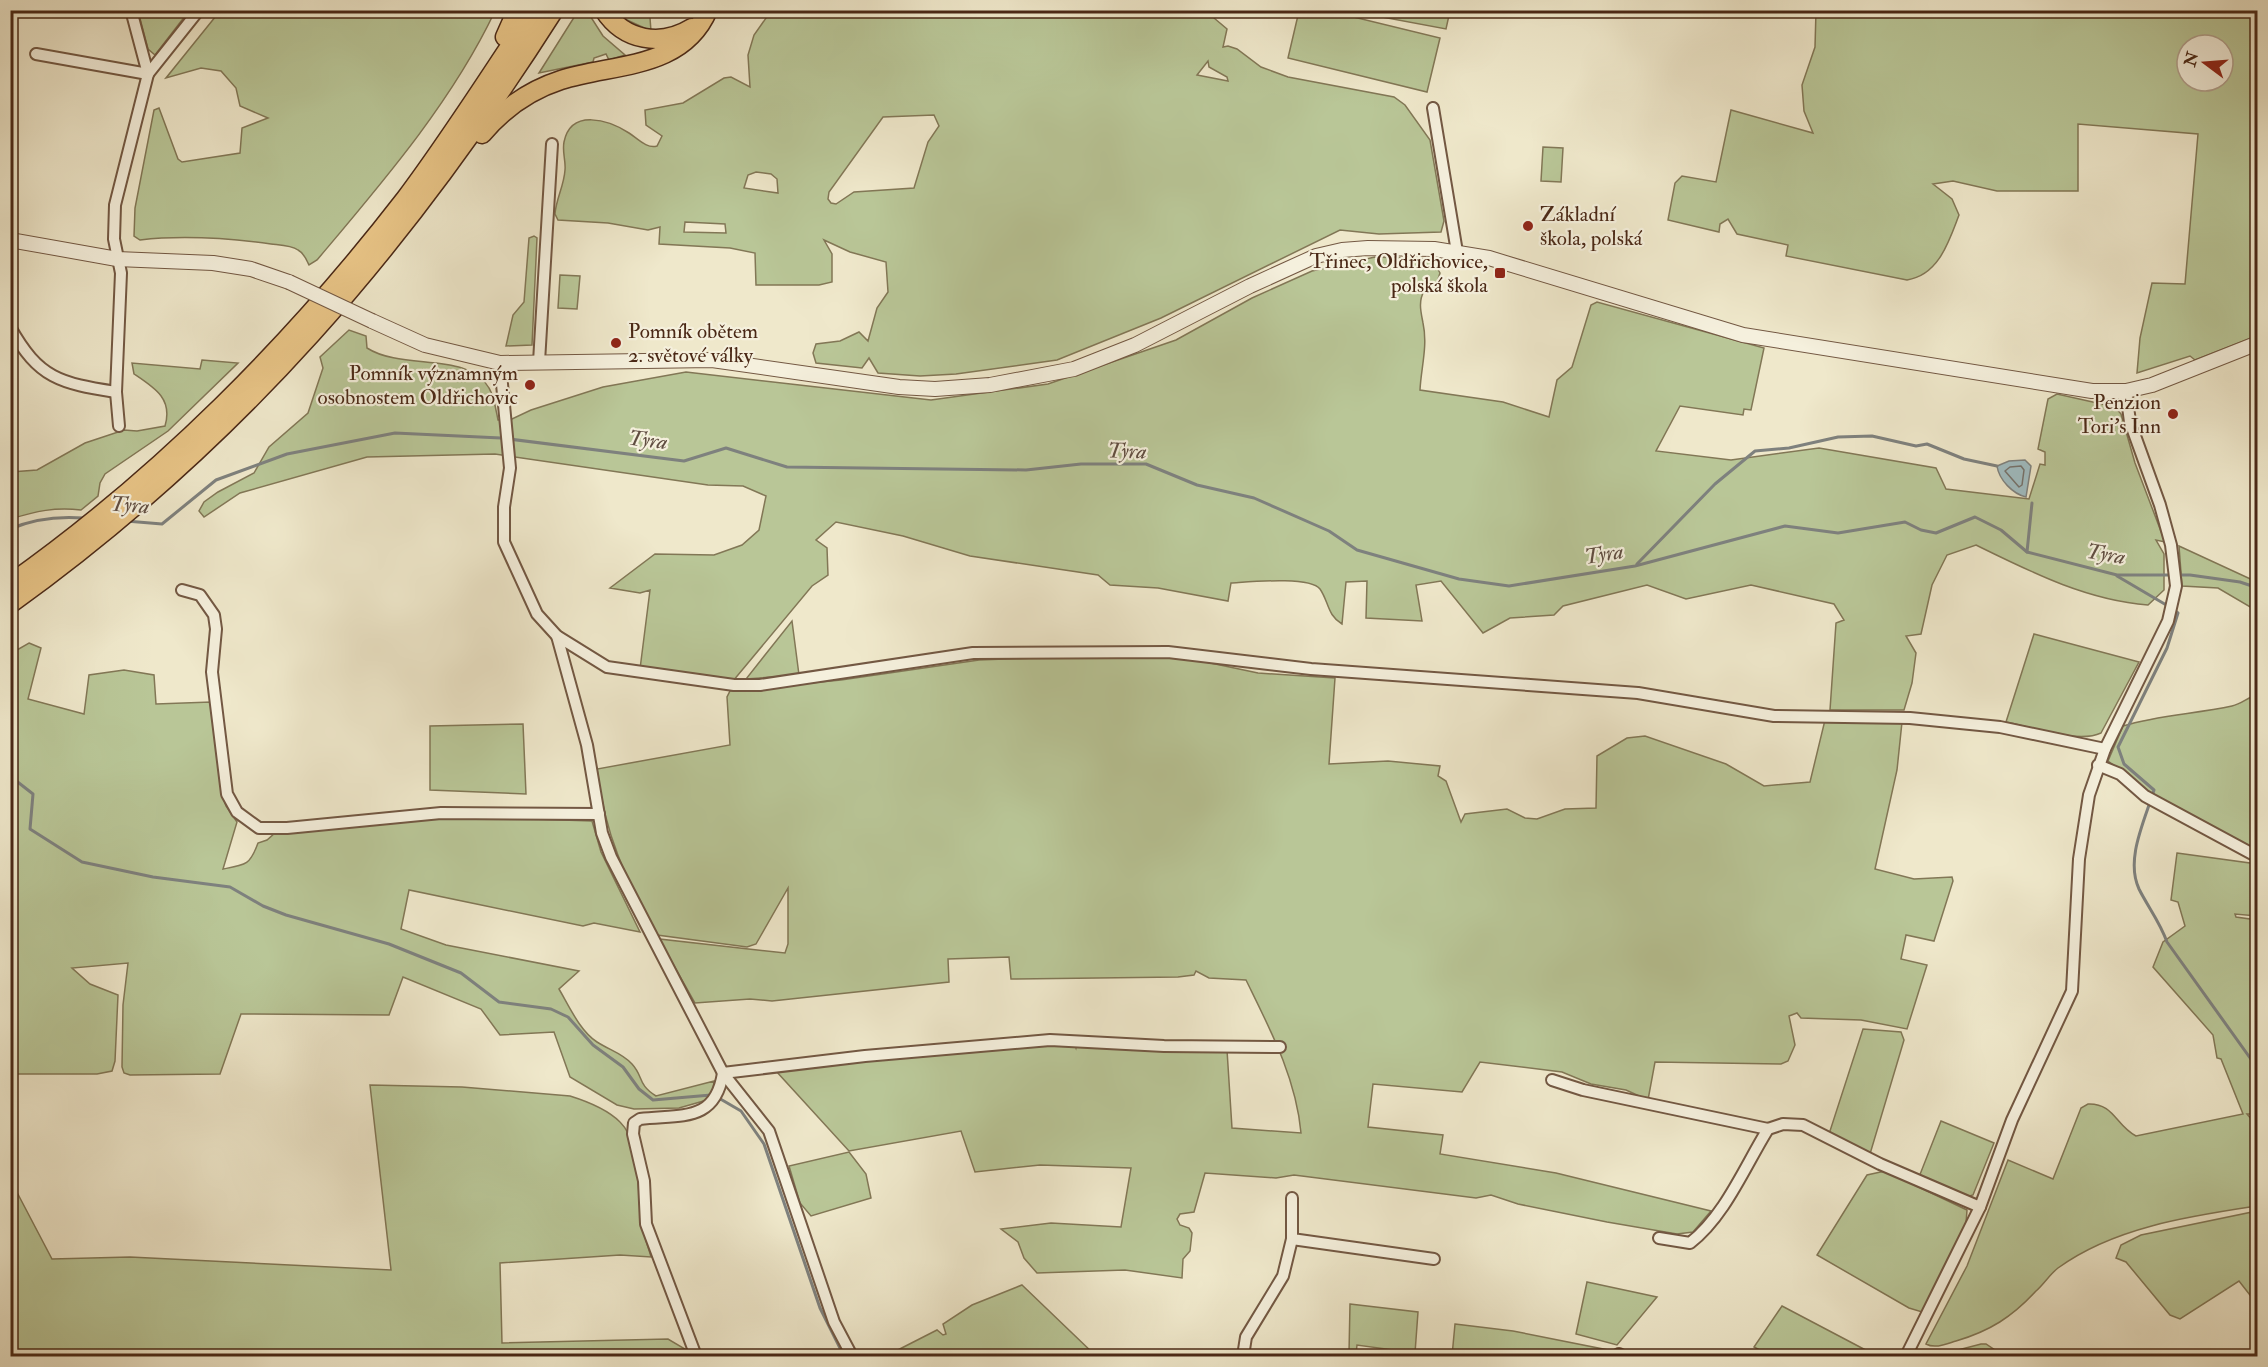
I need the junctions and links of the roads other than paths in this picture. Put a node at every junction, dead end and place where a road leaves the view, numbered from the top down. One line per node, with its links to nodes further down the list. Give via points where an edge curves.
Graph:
1 (131, 10): 9 (street)
2 (199, 10): 9 (street)
3 (518, 10): 11 (highway, via 469,94)
4 (534, 10): 11 (highway)
5 (554, 10): 13 (highway)
6 (604, 10): 7 (highway, via 628,33 653,40 694,27)
7 (707, 13): 13 (highway, via 686,42 667,54 562,80 518,102 487,129 449,180)
8 (36, 54): 9 (street)
9 (148, 74): 16 (street, via 115,205)
10 (1433, 108): 15 (street)
11 (454, 130): 24 (highway, via 356,261 247,380 113,504)
12 (552, 144): 20 (street)
13 (420, 205): 26 (highway, via 368,271 260,391 202,448 140,503)
14 (10, 240): 16 (street)
15 (1457, 252): 20 (street, via 1368,248 1316,256 1135,345 1074,369 990,385 899,387 712,360); 21 (street, via 1489,258 1743,335 2092,391)
16 (117, 259): 19 (street, bridge, via 213,263 251,269 289,282 425,345); 22 (street, via 121,273)
17 (10, 327): 22 (street, via 34,362 57,379)
18 (2258, 344): 21 (street, via 2152,385)
19 (500, 363): 20 (street); 27 (street, via 510,468 504,542 537,614)
20 (539, 363)
21 (2126, 391): 28 (street, via 2130,422 2160,505 2176,586 2168,621)
22 (116, 392): 23 (street)
23 (119, 426)
24 (10, 584)
25 (182, 590): 30 (street, via 200,595 214,615 212,672 226,794 237,812 259,828 441,813)
26 (10, 604)
27 (557, 636): 28 (street, via 607,667 734,685 760,685 973,653 1168,652 1311,669 1638,693 1774,716 1910,718 2000,727); 30 (street, via 587,745)
28 (2105, 749): 29 (street)
29 (2098, 765): 31 (street, via 2120,774 2145,796); 37 (street, via 2079,859 2072,991 2013,1120)
30 (599, 814): 33 (street, via 611,857)
31 (2258, 857)
32 (1280, 1047): 33 (street, via 1050,1040)
33 (723, 1073): 41 (street, via 714,1102 690,1114 634,1123 644,1181 646,1224); 42 (street, via 769,1131 834,1322)
34 (1552, 1080): 35 (street)
35 (1768, 1129): 37 (street, via 1783,1124 1803,1125); 38 (street, via 1719,1212 1699,1236 1690,1243)
36 (1292, 1198): 39 (street)
37 (1980, 1208): 44 (street)
38 (1659, 1238)
39 (1292, 1239): 40 (street); 43 (street, via 1283,1276 1246,1337)
40 (1434, 1259)
41 (696, 1356)
42 (852, 1356)
43 (1243, 1356)
44 (1906, 1356)

